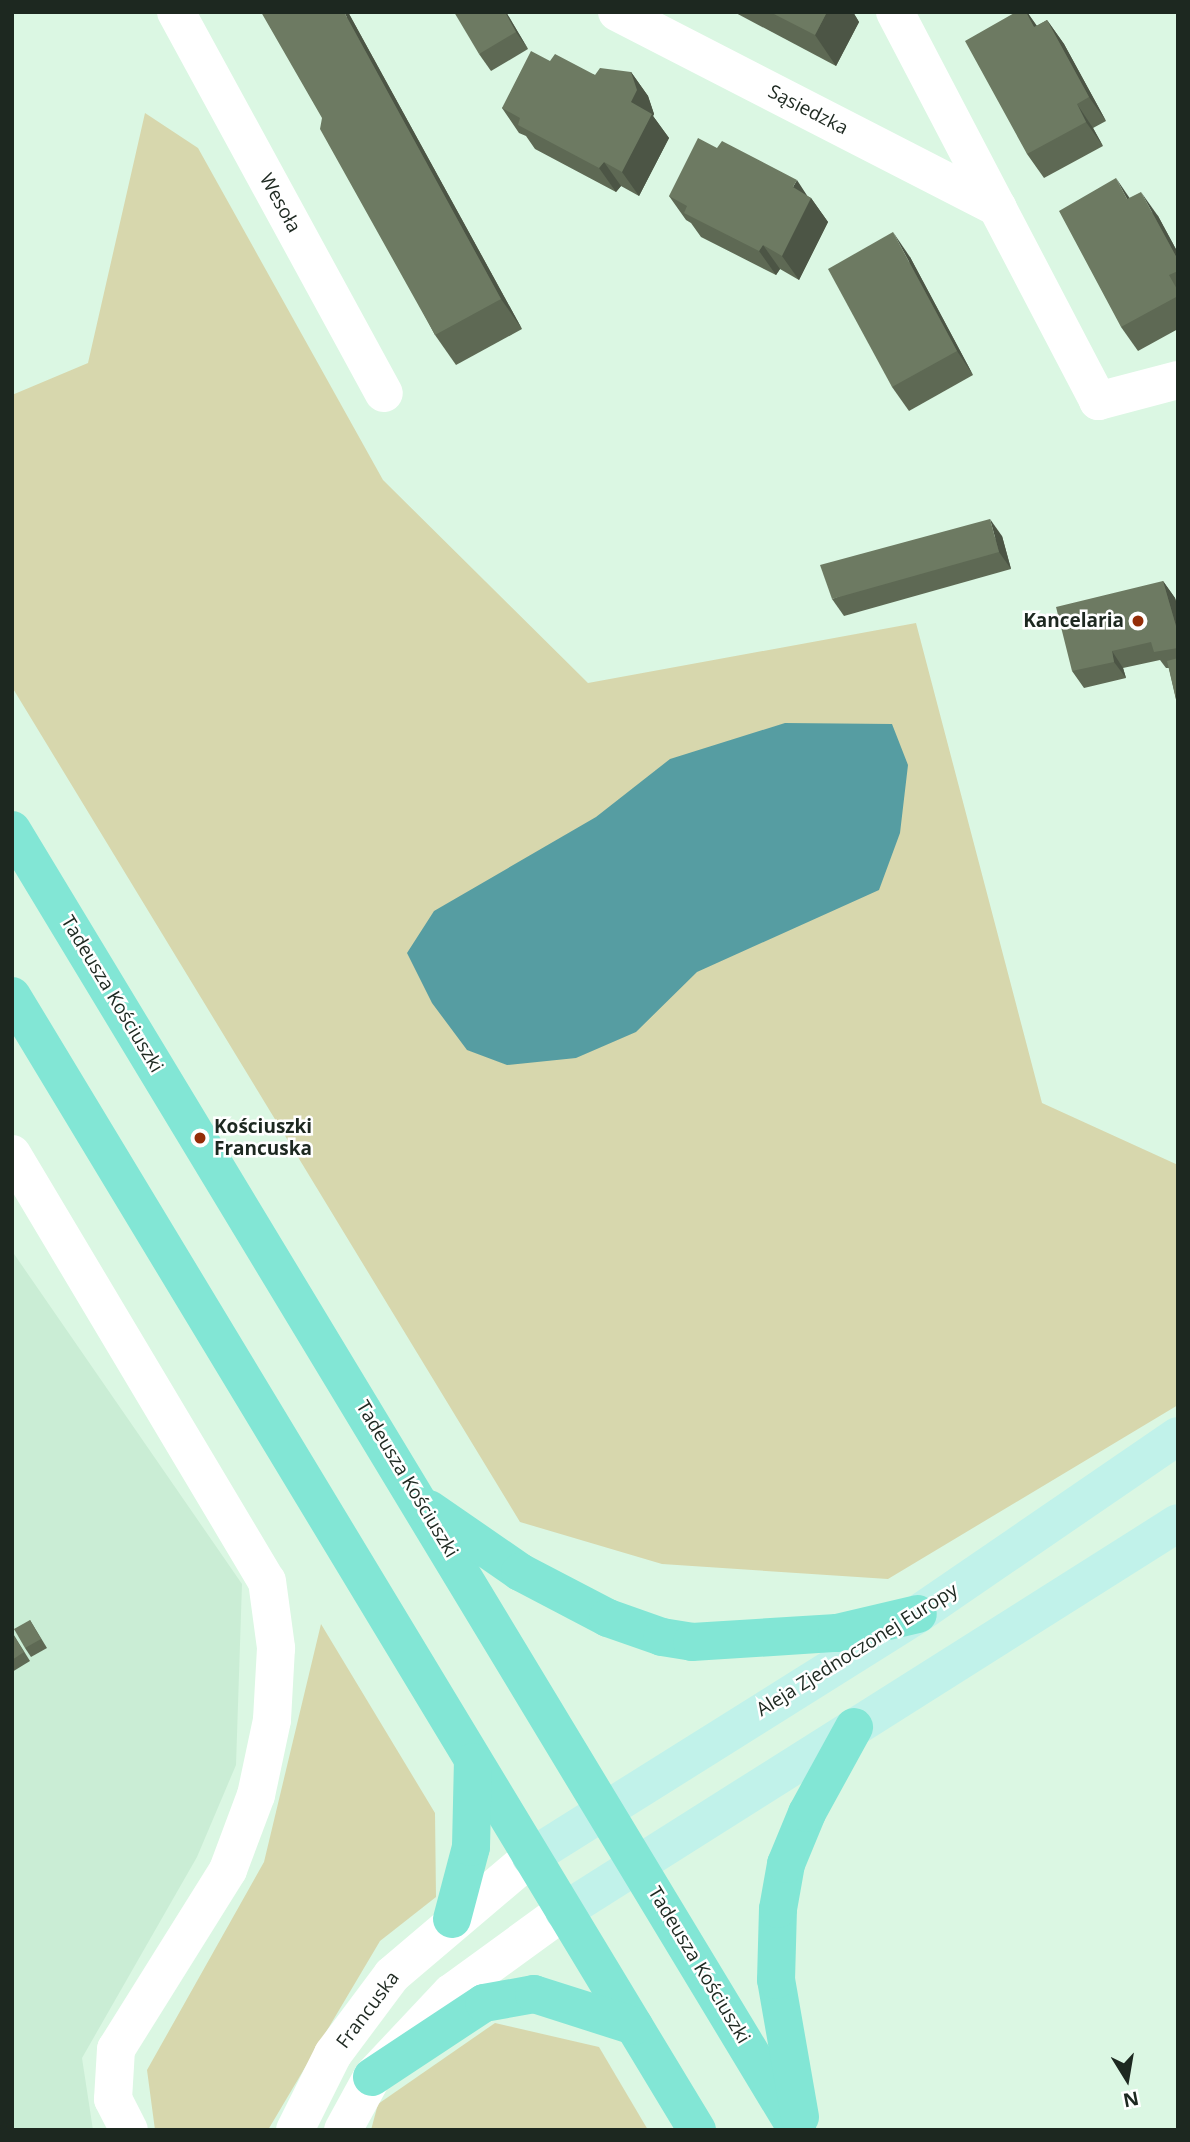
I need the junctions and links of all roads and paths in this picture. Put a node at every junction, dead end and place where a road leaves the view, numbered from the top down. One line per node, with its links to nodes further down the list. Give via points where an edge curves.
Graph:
1 (176, 12): 6 (street, Wesoła)
2 (617, 12): 4 (street, Sąsiedzka)
3 (895, 12): 4 (street)
4 (998, 208): 5 (street, via 1098,401)
5 (1178, 380)
6 (384, 393)
7 (12, 830): 11 (main road, Tadeusza Kościuszki)
8 (12, 996): 15 (main road)
9 (12, 1154): 23 (street, via 267,1581 276,1648 261,1770 228,1870 116,2049 113,2099)
10 (1178, 1436): 13 (main road, Aleja Zjednoczonej Europy)
11 (423, 1506): 13 (main road, via 520,1572 608,1618 662,1637 692,1642 837,1633); 16 (main road, Tadeusza Kościuszki)
12 (1178, 1523): 14 (main road)
13 (918, 1614): 16 (main road, Aleja Zjednoczonej Europy)
14 (854, 1727): 18 (main road); 27 (main road, via 807,1812 786,1864 778,1909 776,1980)
15 (474, 1762): 17 (main road); 20 (main road, via 471,1847)
16 (606, 1809): 17 (main road, Aleja Zjednoczonej Europy); 18 (main road, Tadeusza Kościuszki)
17 (531, 1857): 19 (main road); 20 (street, Francuska)
18 (638, 1864): 19 (main road); 27 (main road, Tadeusza Kościuszki)
19 (564, 1911): 21 (main road); 22 (street, via 451,1993)
20 (452, 1919): 24 (street, Francuska, via 392,1975 333,2054)
21 (634, 2026): 22 (main road, via 534,1994 484,2003); 26 (main road)
22 (372, 2077): 25 (street)
23 (129, 2130)
24 (295, 2130)
25 (343, 2130)
26 (697, 2130)
27 (800, 2130)

